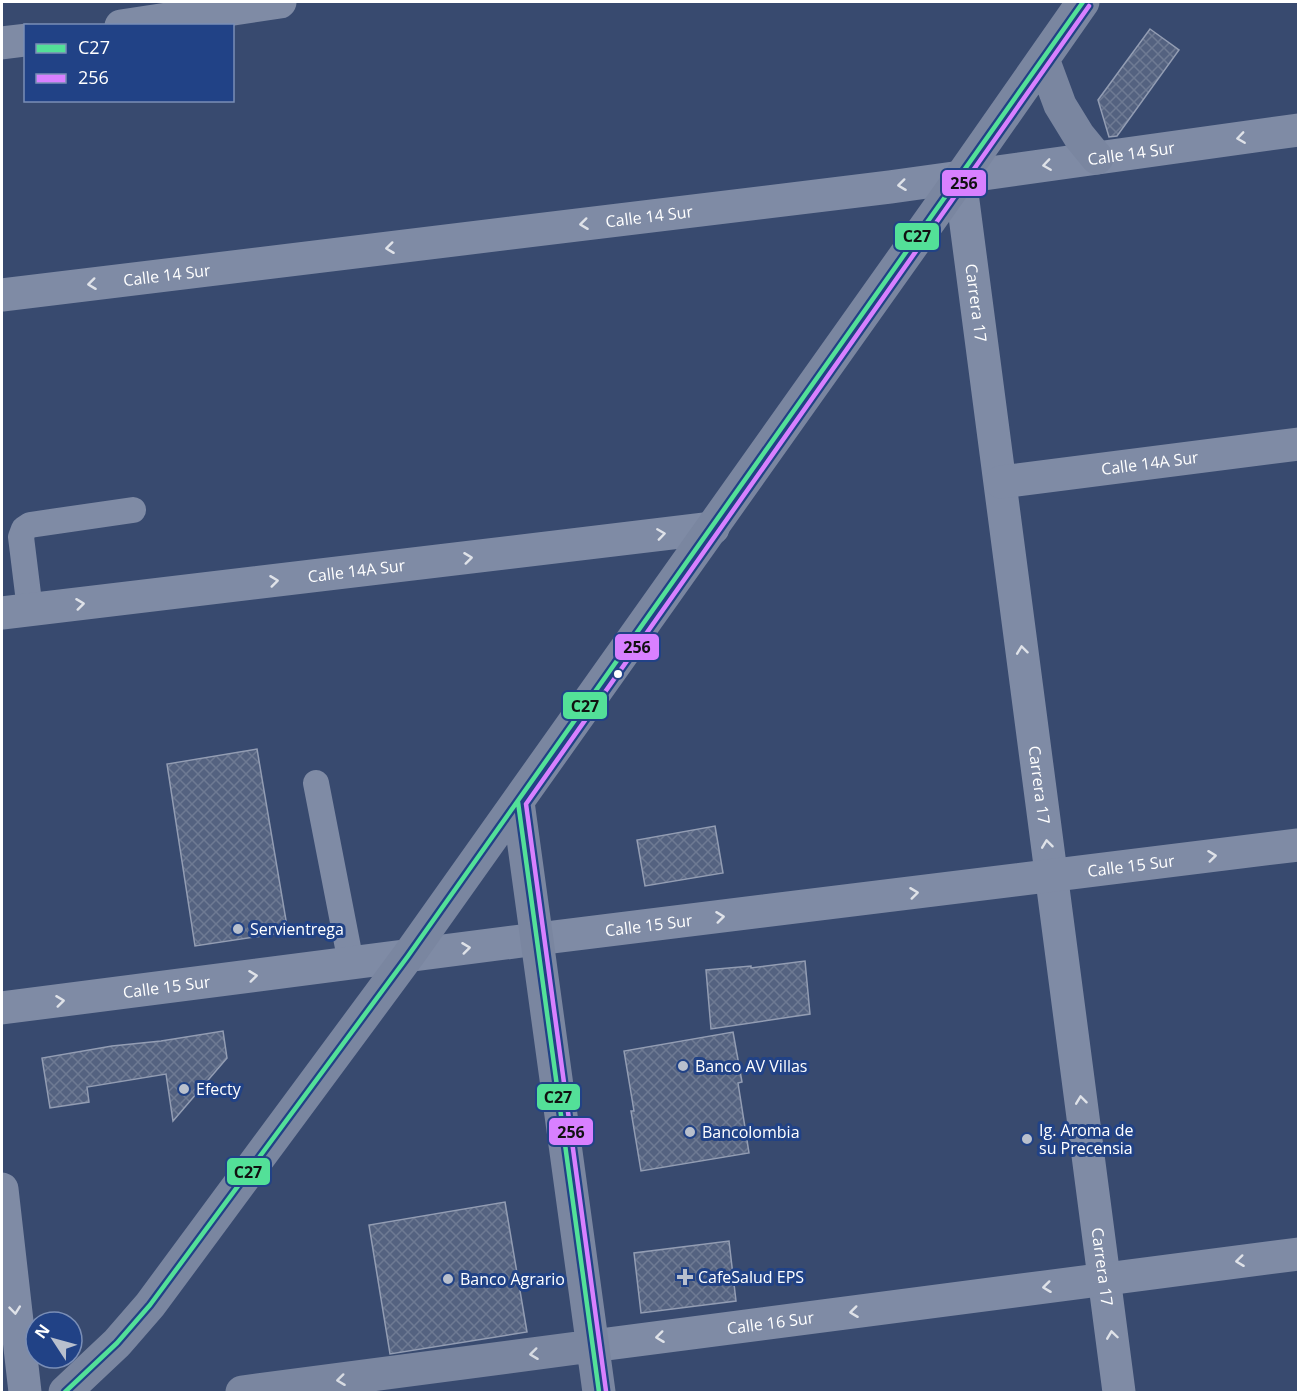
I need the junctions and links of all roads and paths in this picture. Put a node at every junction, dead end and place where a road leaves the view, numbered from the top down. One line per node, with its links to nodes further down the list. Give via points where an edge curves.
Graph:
1 (280, 2): 3 (street)
2 (1079, 4): 6 (main road)
3 (134, 24)
4 (24, 40): 5 (street)
5 (2, 43)
6 (1043, 59): 8 (main road, via 1060,105); 9 (main road)
7 (1299, 130): 8 (street, Calle 14 Sur, one-way to 8)
8 (1097, 158): 9 (street, Calle 14 Sur, one-way to 9)
9 (960, 178): 10 (street, Calle 14 Sur, one-way to 10); 12 (street, Carrera 17); 14 (main road)
10 (2, 295)
11 (1299, 444): 12 (street, Calle 14A Sur)
12 (1000, 482): 19 (street, Carrera 17, one-way to 12)
13 (133, 510): 15 (lane, via 24,528)
14 (713, 528): 15 (street, Calle 14A Sur, one-way to 14); 17 (main road)
15 (16, 612)
16 (316, 783): 22 (lane)
17 (518, 802): 20 (main road); 21 (main road)
18 (1299, 845): 19 (street, Calle 15 Sur, one-way to 18)
19 (1052, 876): 20 (street, Calle 15 Sur, one-way to 19); 26 (street, Carrera 17, one-way to 19)
20 (537, 939): 21 (street, Calle 15 Sur, one-way to 20); 27 (main road)
21 (408, 956): 22 (street, Calle 15 Sur); 29 (main road, via 150,1305)
22 (351, 963): 23 (street, Calle 15 Sur, one-way to 22)
23 (2, 1008)
24 (2, 1189): 28 (street, one-way to 28)
25 (1299, 1254): 26 (street, Calle 16 Sur, one-way to 26)
26 (1104, 1279): 27 (street, Calle 16 Sur, one-way to 27); 32 (street, Carrera 17, one-way to 26)
27 (592, 1346): 30 (main road, Calle 16 Sur, one-way to 30); 31 (main road)
28 (25, 1392)
29 (65, 1392)
30 (242, 1392)
31 (599, 1392)
32 (1119, 1392)

